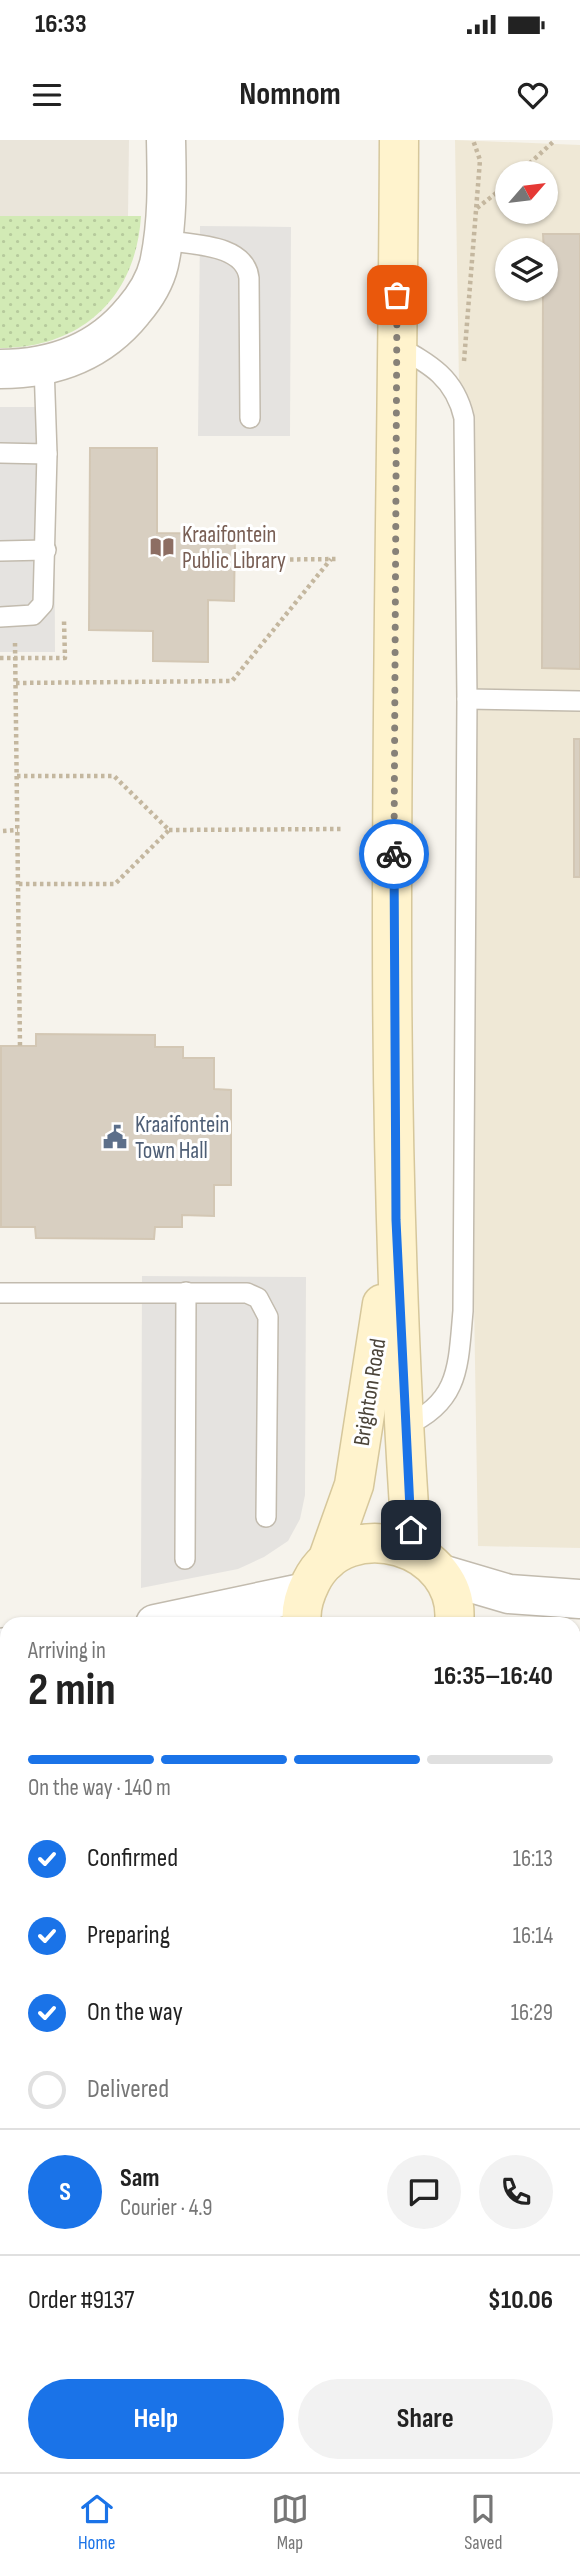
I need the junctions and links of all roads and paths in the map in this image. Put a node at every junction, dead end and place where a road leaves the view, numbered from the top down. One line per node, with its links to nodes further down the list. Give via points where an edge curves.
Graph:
1 (166, 140): 8 (street)
2 (399, 140): 9 (main road, Brighton Road)
3 (473, 140): 7 (path, via 480,160)
4 (553, 142): 5 (path)
5 (532, 161)
6 (495, 194): 7 (path)
7 (477, 209): 12 (path)
8 (163, 240): 10 (street, via 152,283 121,325 85,351); 13 (lane, via 230,252 246,265)
9 (397, 346): 23 (lane, via 444,375 464,418); 32 (main road, Brighton Road, via 393,691)
10 (44, 365): 11 (street); 15 (lane)
11 (0, 369)
12 (463, 372)
13 (250, 418)
14 (0, 453): 15 (lane)
15 (47, 454): 16 (lane)
16 (46, 550): 17 (lane); 21 (lane, via 43,604 33,615)
17 (0, 551)
18 (331, 558): 19 (path); 20 (path); 22 (path, via 232,681)
19 (338, 559)
20 (234, 560)
21 (7, 617): 22 (path)
22 (16, 683): 25 (path)
23 (467, 699): 24 (lane); 35 (lane, via 460,1349 448,1391 436,1410)
24 (580, 701)
25 (17, 776): 27 (path); 28 (path, via 114,775)
26 (344, 829): 28 (path)
27 (18, 830): 29 (path); 30 (path)
28 (169, 830): 30 (path, via 115,884)
29 (3, 831)
30 (18, 884): 31 (path)
31 (20, 1047)
32 (396, 1220): 35 (main road, Brighton Road); 39 (main road, Brighton Road, via 354,1485)
33 (187, 1292): 34 (lane); 36 (lane, via 247,1293 258,1298 267,1312); 38 (lane)
34 (0, 1293)
35 (405, 1426): 37 (main road, Brighton Road)
36 (266, 1517)
37 (412, 1550): 39 (main road, via 368,1542); 40 (main road)
38 (186, 1559)
39 (327, 1561): 42 (main road, via 314,1575)
40 (441, 1574): 41 (street, via 509,1594); 44 (main road, via 451,1594)
41 (580, 1599)
42 (304, 1608): 43 (street)
43 (220, 1617)
44 (453, 1617)

